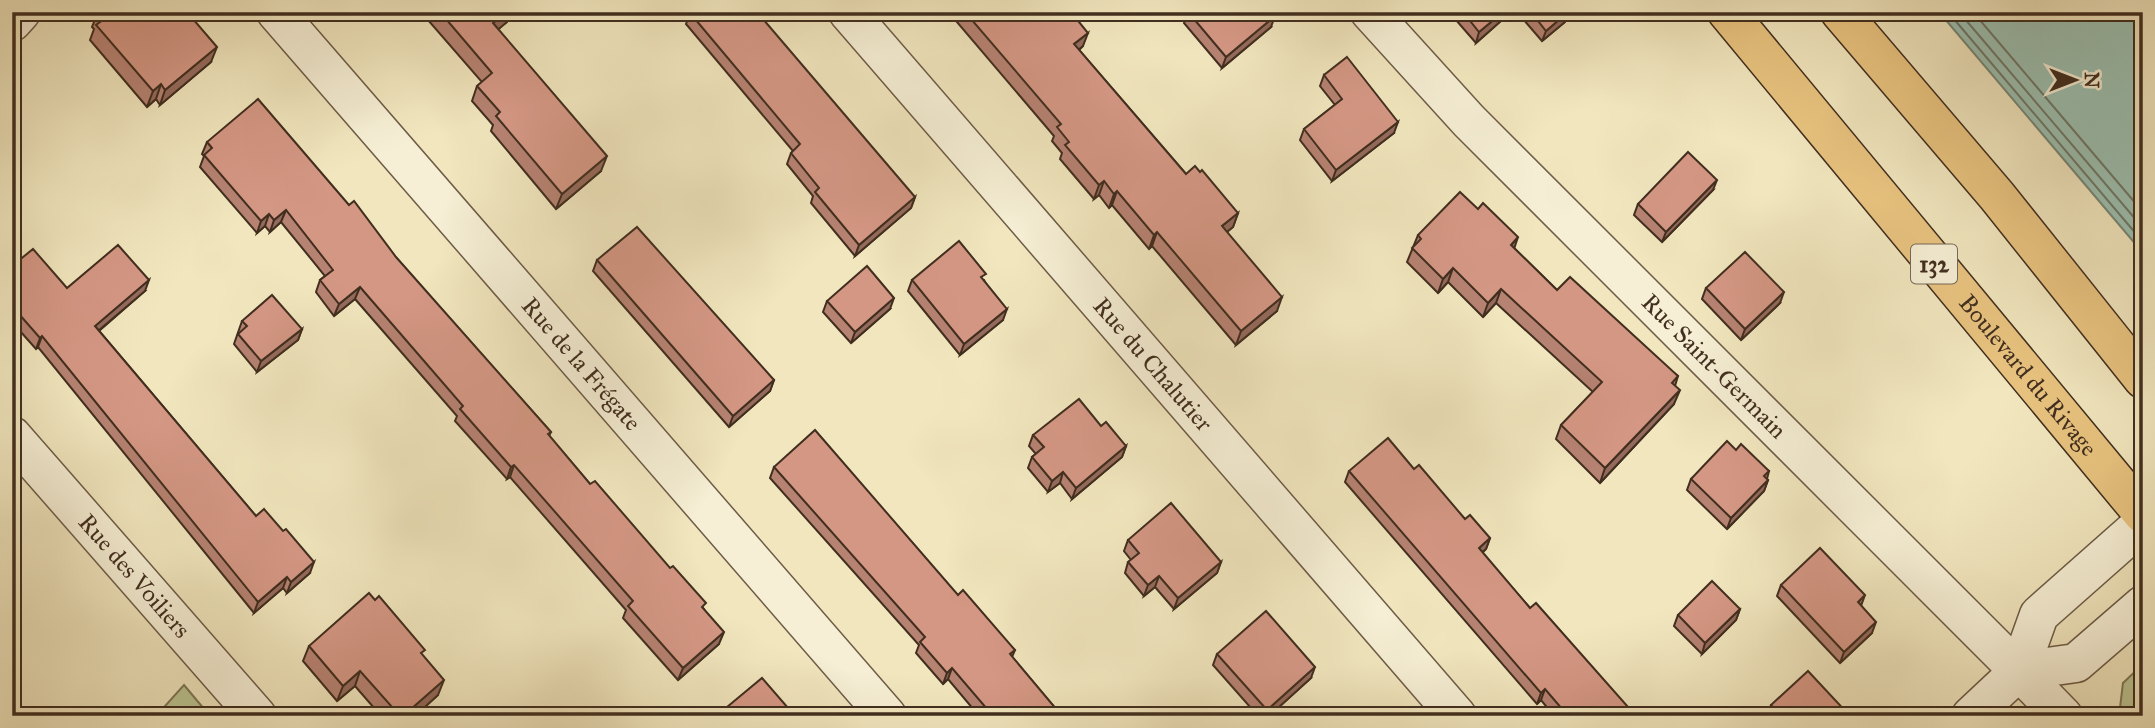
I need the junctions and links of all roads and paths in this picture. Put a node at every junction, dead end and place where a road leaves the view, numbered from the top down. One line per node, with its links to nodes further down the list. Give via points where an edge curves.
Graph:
1 (22, 12): 7 (street)
2 (276, 12): 15 (street, Rue de la Frégate)
3 (848, 12): 16 (street, Rue du Chalutier)
4 (1370, 12): 13 (street, Rue Saint-Germain, via 1469,121)
5 (1727, 12): 10 (main road, Boulevard du Rivage / 132)
6 (1840, 12): 8 (main road, via 1997,196)
7 (12, 22)
8 (2143, 379)
9 (12, 436): 14 (street, Rue des Voiliers)
10 (2143, 514)
11 (2143, 523): 13 (street, via 2039,615)
12 (2143, 605): 13 (street, via 2076,663)
13 (2019, 671): 17 (street); 18 (street, Rue Saint-Germain)
14 (257, 716)
15 (887, 716)
16 (1457, 716)
17 (1971, 716)
18 (2063, 716)

